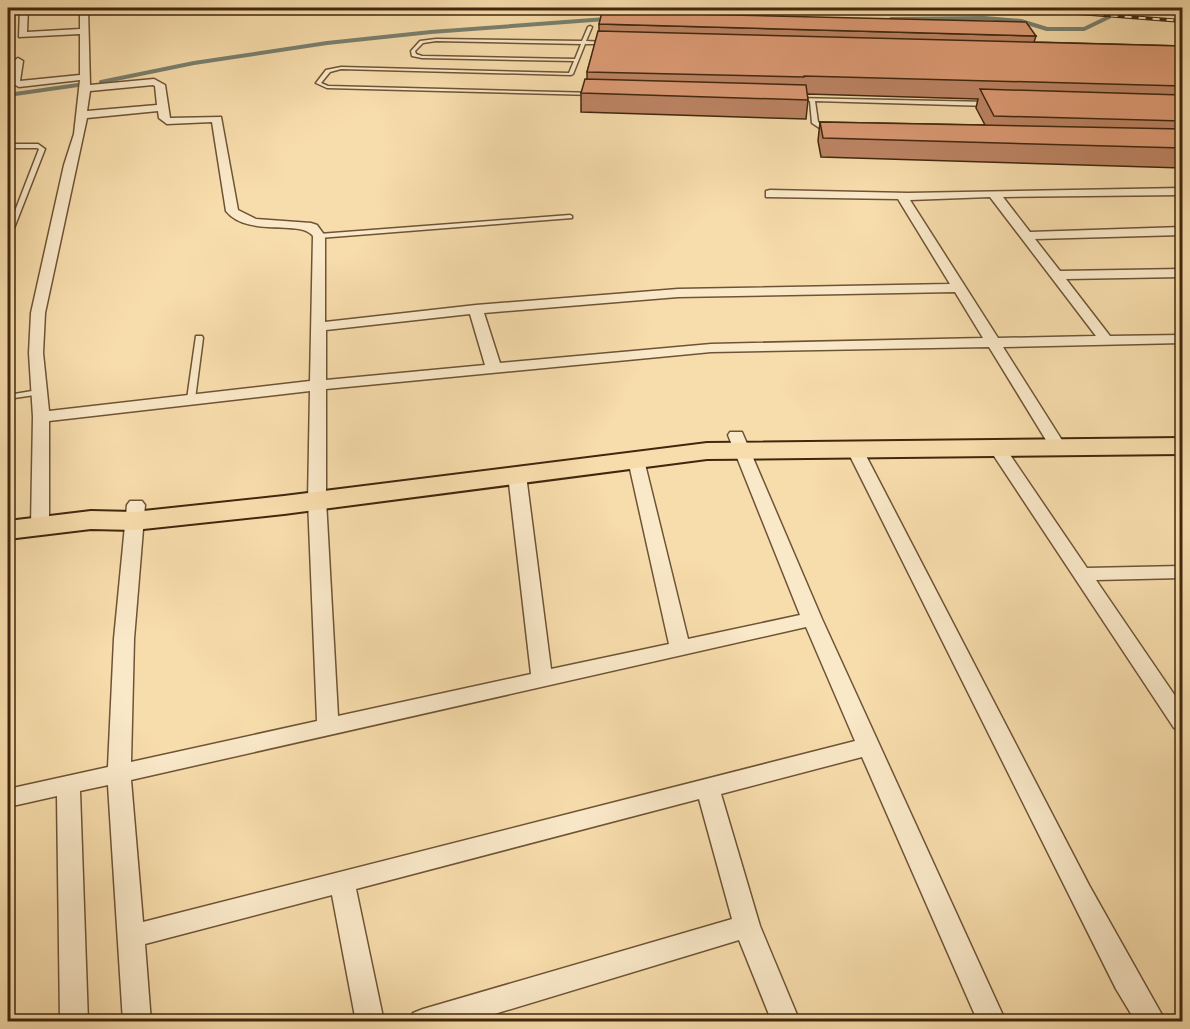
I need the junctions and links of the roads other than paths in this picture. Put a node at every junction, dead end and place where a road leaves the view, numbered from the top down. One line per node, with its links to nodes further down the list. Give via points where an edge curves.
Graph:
1 (24, 8): 4 (street, via 22,35)
2 (84, 8): 4 (street)
3 (590, 27): 5 (lane)
4 (84, 31): 10 (street)
5 (583, 43): 6 (lane); 7 (lane); 7 (lane, via 436,40 422,42 413,51 422,57)
6 (607, 43)
7 (576, 60): 9 (lane)
8 (18, 61): 10 (street, via 15,82 19,84)
9 (571, 74): 11 (lane); 11 (lane, via 341,68 328,71 318,83 327,87)
10 (85, 83): 16 (street, via 154,81 160,85); 17 (street)
11 (563, 93): 12 (lane)
12 (599, 94)
13 (788, 99): 14 (lane)
14 (812, 99): 15 (lane); 18 (lane, via 815,123)
15 (991, 104)
16 (163, 107): 17 (street); 27 (street, via 167,121 217,119 236,216 249,222 308,226)
17 (82, 115): 40 (street, via 41,292 36,353)
18 (837, 135)
19 (8, 146): 26 (lane, via 42,149)
20 (1182, 191): 22 (street)
21 (770, 194): 23 (street)
22 (994, 194): 23 (street); 28 (street)
23 (905, 196): 31 (street)
24 (570, 217): 27 (lane)
25 (1182, 231): 28 (street)
26 (8, 236)
27 (319, 236): 33 (street)
28 (1026, 236): 30 (street)
29 (1182, 273): 30 (street)
30 (1056, 275): 36 (street)
31 (959, 288): 32 (street, via 678,293); 37 (street)
32 (476, 309): 33 (street); 38 (street)
33 (317, 327): 39 (street)
34 (199, 338): 42 (lane)
35 (1182, 339): 36 (street)
36 (1106, 340): 37 (street)
37 (993, 343): 38 (street, via 711,348); 45 (street)
38 (494, 368): 39 (street)
39 (318, 385): 42 (street); 52 (street)
40 (38, 392): 41 (lane); 43 (street)
41 (8, 397)
42 (191, 399): 43 (street)
43 (41, 417): 54 (street)
44 (1182, 430): 45 (main road)
45 (1052, 438): 46 (main road); 47 (main road); 48 (main road)
46 (738, 442): 49 (main road); 50 (main road, via 707,451); 52 (main road, via 699,437); 58 (street)
47 (1182, 446)
48 (996, 447): 49 (main road); 57 (street)
49 (854, 448): 77 (street, via 1080,893)
50 (636, 460): 51 (main road); 59 (street)
51 (517, 475): 52 (main road); 60 (street)
52 (317, 493): 53 (main road); 62 (street)
53 (135, 513): 54 (main road); 64 (street, via 123,639)
54 (40, 526): 55 (main road)
55 (8, 531)
56 (1182, 572): 57 (street)
57 (1082, 574): 61 (street)
58 (812, 619): 59 (street); 63 (street)
59 (680, 648): 60 (street)
60 (542, 678): 62 (street)
61 (1182, 722)
62 (328, 726): 64 (street)
63 (870, 746): 66 (street); 76 (street)
64 (119, 772): 65 (street); 70 (street)
65 (68, 784): 67 (street); 71 (street)
66 (707, 787): 68 (street); 69 (street)
67 (8, 798)
68 (342, 880): 70 (street); 73 (street)
69 (747, 926): 74 (street); 75 (street)
70 (132, 936): 72 (street)
71 (74, 1022)
72 (137, 1022)
73 (370, 1022)
74 (423, 1022)
75 (786, 1022)
76 (992, 1022)
77 (1152, 1022)

